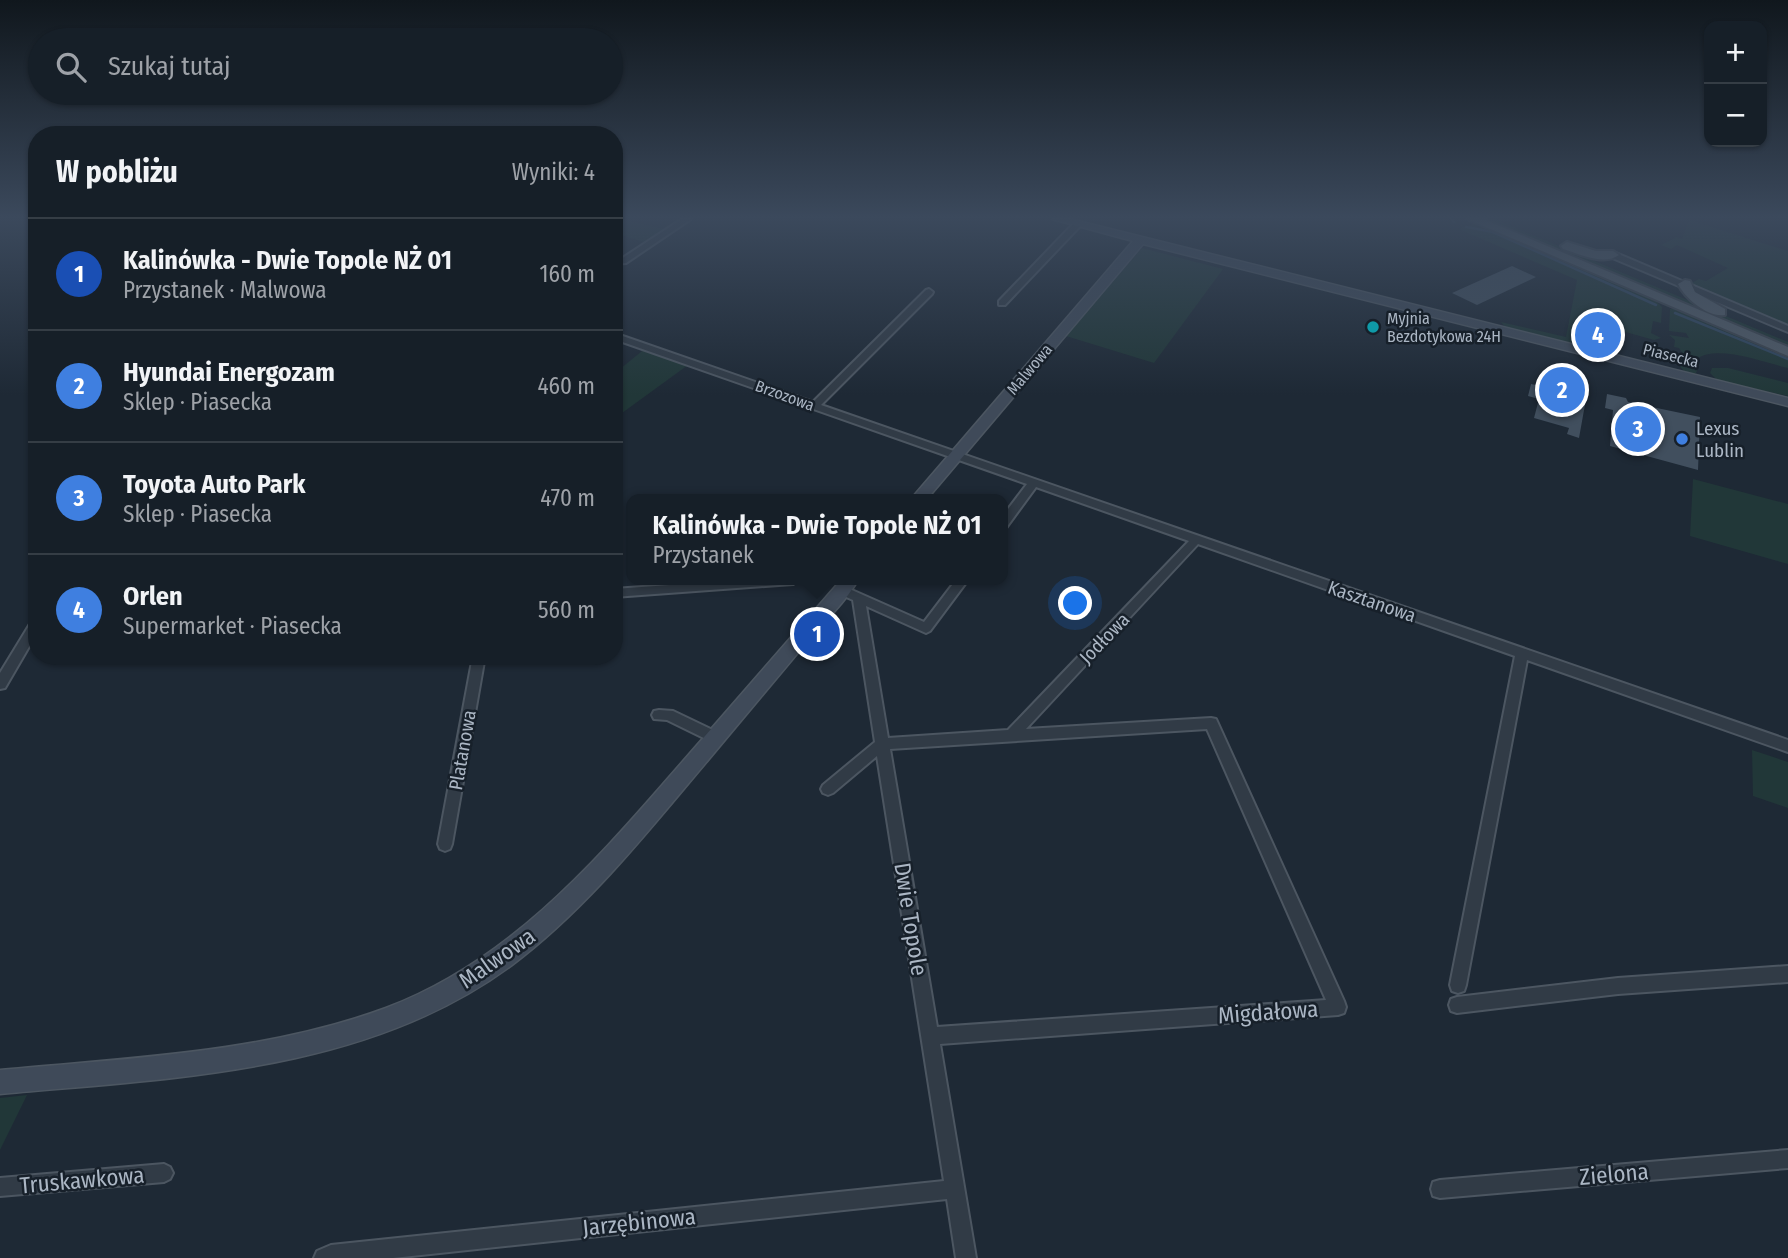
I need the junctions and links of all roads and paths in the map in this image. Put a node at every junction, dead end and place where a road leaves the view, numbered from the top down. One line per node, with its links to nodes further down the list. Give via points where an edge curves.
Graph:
1 (1026, 278): 9 (street)
2 (1108, 278): 17 (street, Malwowa)
3 (1291, 278): 15 (street, Piasecka)
4 (1612, 278): 14 (main road)
5 (1639, 278): 10 (main road)
6 (1669, 278): 7 (street)
7 (1685, 284): 10 (main road, via 1690,294); 11 (street)
8 (929, 292): 16 (street)
9 (1002, 303)
10 (1720, 312): 13 (main road)
11 (1788, 329)
12 (623, 339): 16 (street, Brzozowa)
13 (1788, 340)
14 (1788, 352)
15 (1788, 402)
16 (815, 406): 17 (street, Brzozowa)
17 (956, 456): 18 (street, Kasztanowa); 19 (street, Malwowa)
18 (1034, 483): 20 (street); 21 (street, Kasztanowa)
19 (923, 494)
20 (1008, 518)
21 (1196, 540): 27 (street, Kasztanowa); 31 (street, Jodłowa)
22 (724, 585): 25 (street)
23 (958, 585): 24 (street, via 926,628)
24 (849, 586): 32 (street, Malwowa); 33 (street, Dwie Topole)
25 (623, 592)
26 (28, 640): 29 (street)
27 (1522, 653): 34 (street, Kasztanowa); 38 (street)
28 (478, 665): 36 (street, Platanowa)
29 (0, 684)
30 (659, 715): 32 (street)
31 (1011, 736): 33 (street); 40 (street, Migdałowa, via 1211,723 1338,1007)
32 (716, 738): 41 (street, Malwowa, via 594,877 542,927 496,964 434,1000 341,1032 249,1053)
33 (882, 744): 35 (street); 40 (street, Dwie Topole)
34 (1788, 746)
35 (828, 789)
36 (445, 844)
37 (1788, 974): 39 (street, via 1618,986)
38 (1458, 985)
39 (1457, 1005)
40 (930, 1036): 45 (street, Dwie Topole)
41 (0, 1082)
42 (1788, 1158): 46 (street, Zielona)
43 (164, 1173): 44 (street, Truskawkowa)
44 (0, 1187)
45 (955, 1189): 47 (street, Jarzębinowa); 48 (street, Dwie Topole)
46 (1440, 1189)
47 (324, 1258)
48 (966, 1258)

